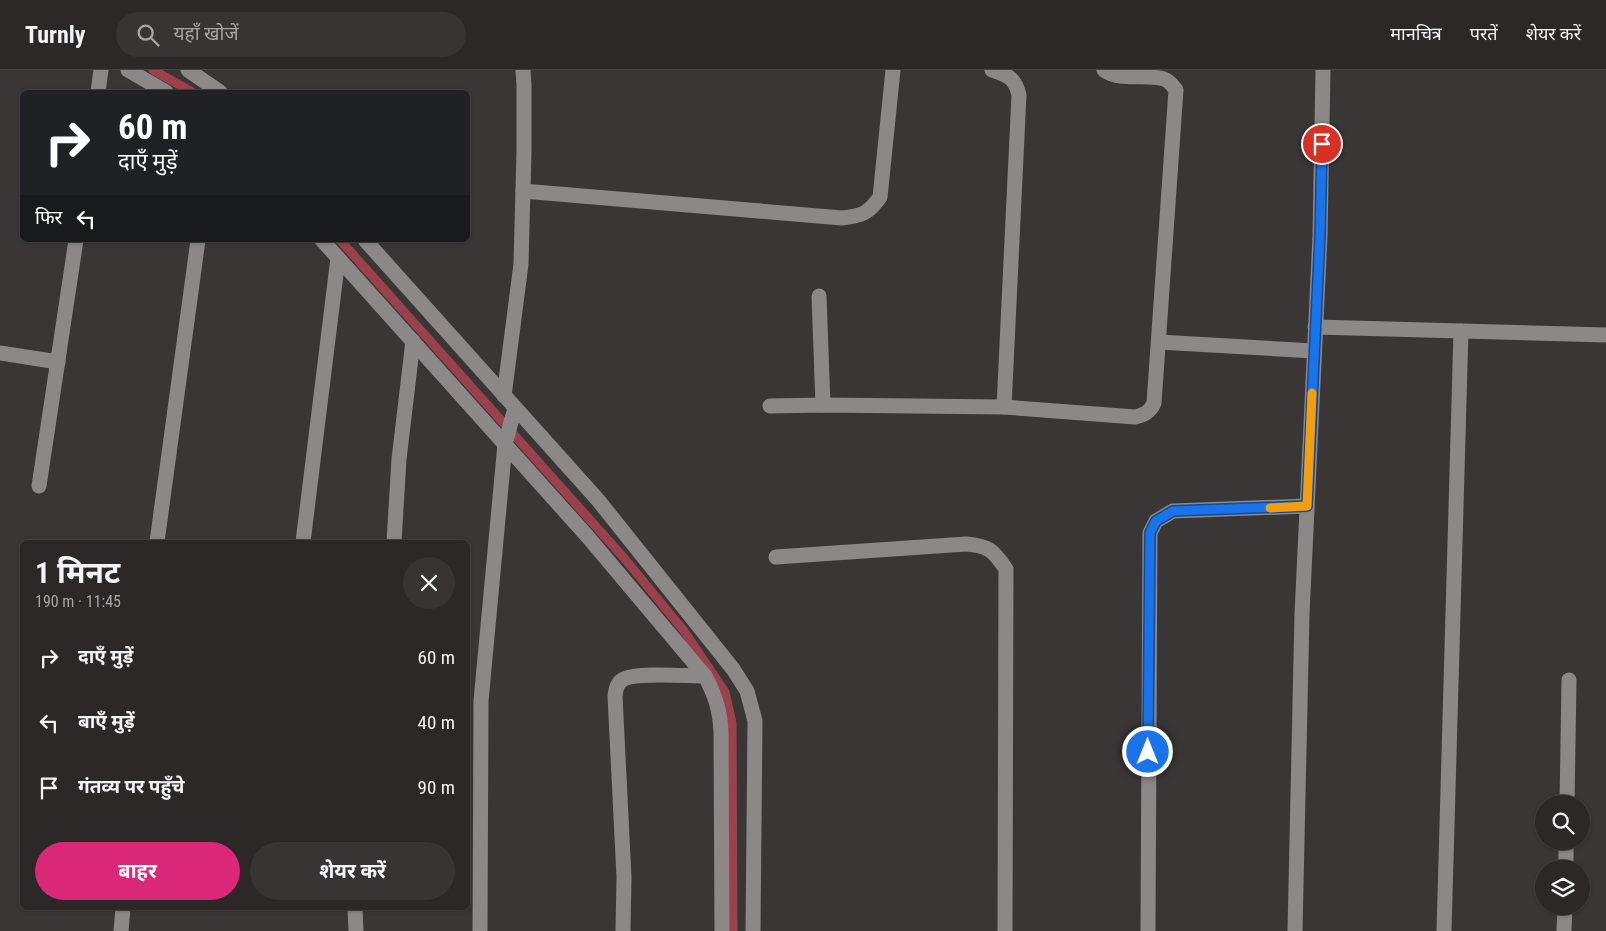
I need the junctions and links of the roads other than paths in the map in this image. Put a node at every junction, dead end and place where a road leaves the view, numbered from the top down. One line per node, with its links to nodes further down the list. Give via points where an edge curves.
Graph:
1 (101, 70): 9 (street)
2 (128, 70): 10 (street)
3 (188, 70): 11 (street)
4 (523, 70): 12 (street)
5 (893, 70): 12 (street, via 880,197 871,210 857,217)
6 (992, 70): 30 (street, via 1006,74 1016,84 1019,95)
7 (1104, 70): 23 (street, via 1113,75 1164,79 1176,90)
8 (1323, 70): 19 (street)
9 (98, 90)
10 (163, 90)
11 (217, 90)
12 (523, 192): 27 (street, via 521,264)
13 (76, 242): 26 (street)
14 (198, 242): 34 (street)
15 (324, 242): 17 (street)
16 (367, 242): 27 (street)
17 (338, 258): 22 (street); 35 (street)
18 (819, 296): 28 (street)
19 (1316, 327): 20 (street); 24 (street)
20 (1461, 331): 21 (street); 53 (street)
21 (1606, 335)
22 (413, 341): 31 (street); 36 (street, via 399,459)
23 (1159, 342): 24 (street); 30 (street, via 1154,403 1147,413 1135,417)
24 (1314, 352): 33 (street)
25 (0, 353): 26 (street)
26 (58, 362): 32 (street)
27 (504, 396): 31 (street)
28 (822, 405): 29 (street); 30 (street)
29 (770, 406)
30 (1004, 407)
31 (509, 426): 38 (street, via 588,537); 46 (street, via 481,701); 49 (street, via 598,500 747,691 755,721)
32 (40, 486)
33 (1307, 506): 51 (street, via 1173,511 1156,521 1150,533); 52 (street)
34 (157, 540)
35 (303, 540)
36 (394, 540)
37 (776, 557): 50 (street, via 966,544 982,546 996,554 1006,569)
38 (705, 676): 47 (street, via 636,676 622,680 617,686); 48 (street, via 715,694 720,715)
39 (1569, 680): 40 (street)
40 (1567, 795)
41 (123, 910): 44 (street)
42 (355, 910): 45 (street)
43 (1565, 915): 54 (street)
44 (121, 931)
45 (356, 931)
46 (480, 931)
47 (623, 931)
48 (722, 931)
49 (753, 931)
50 (1005, 931)
51 (1148, 931)
52 (1295, 931)
53 (1444, 931)
54 (1564, 931)

